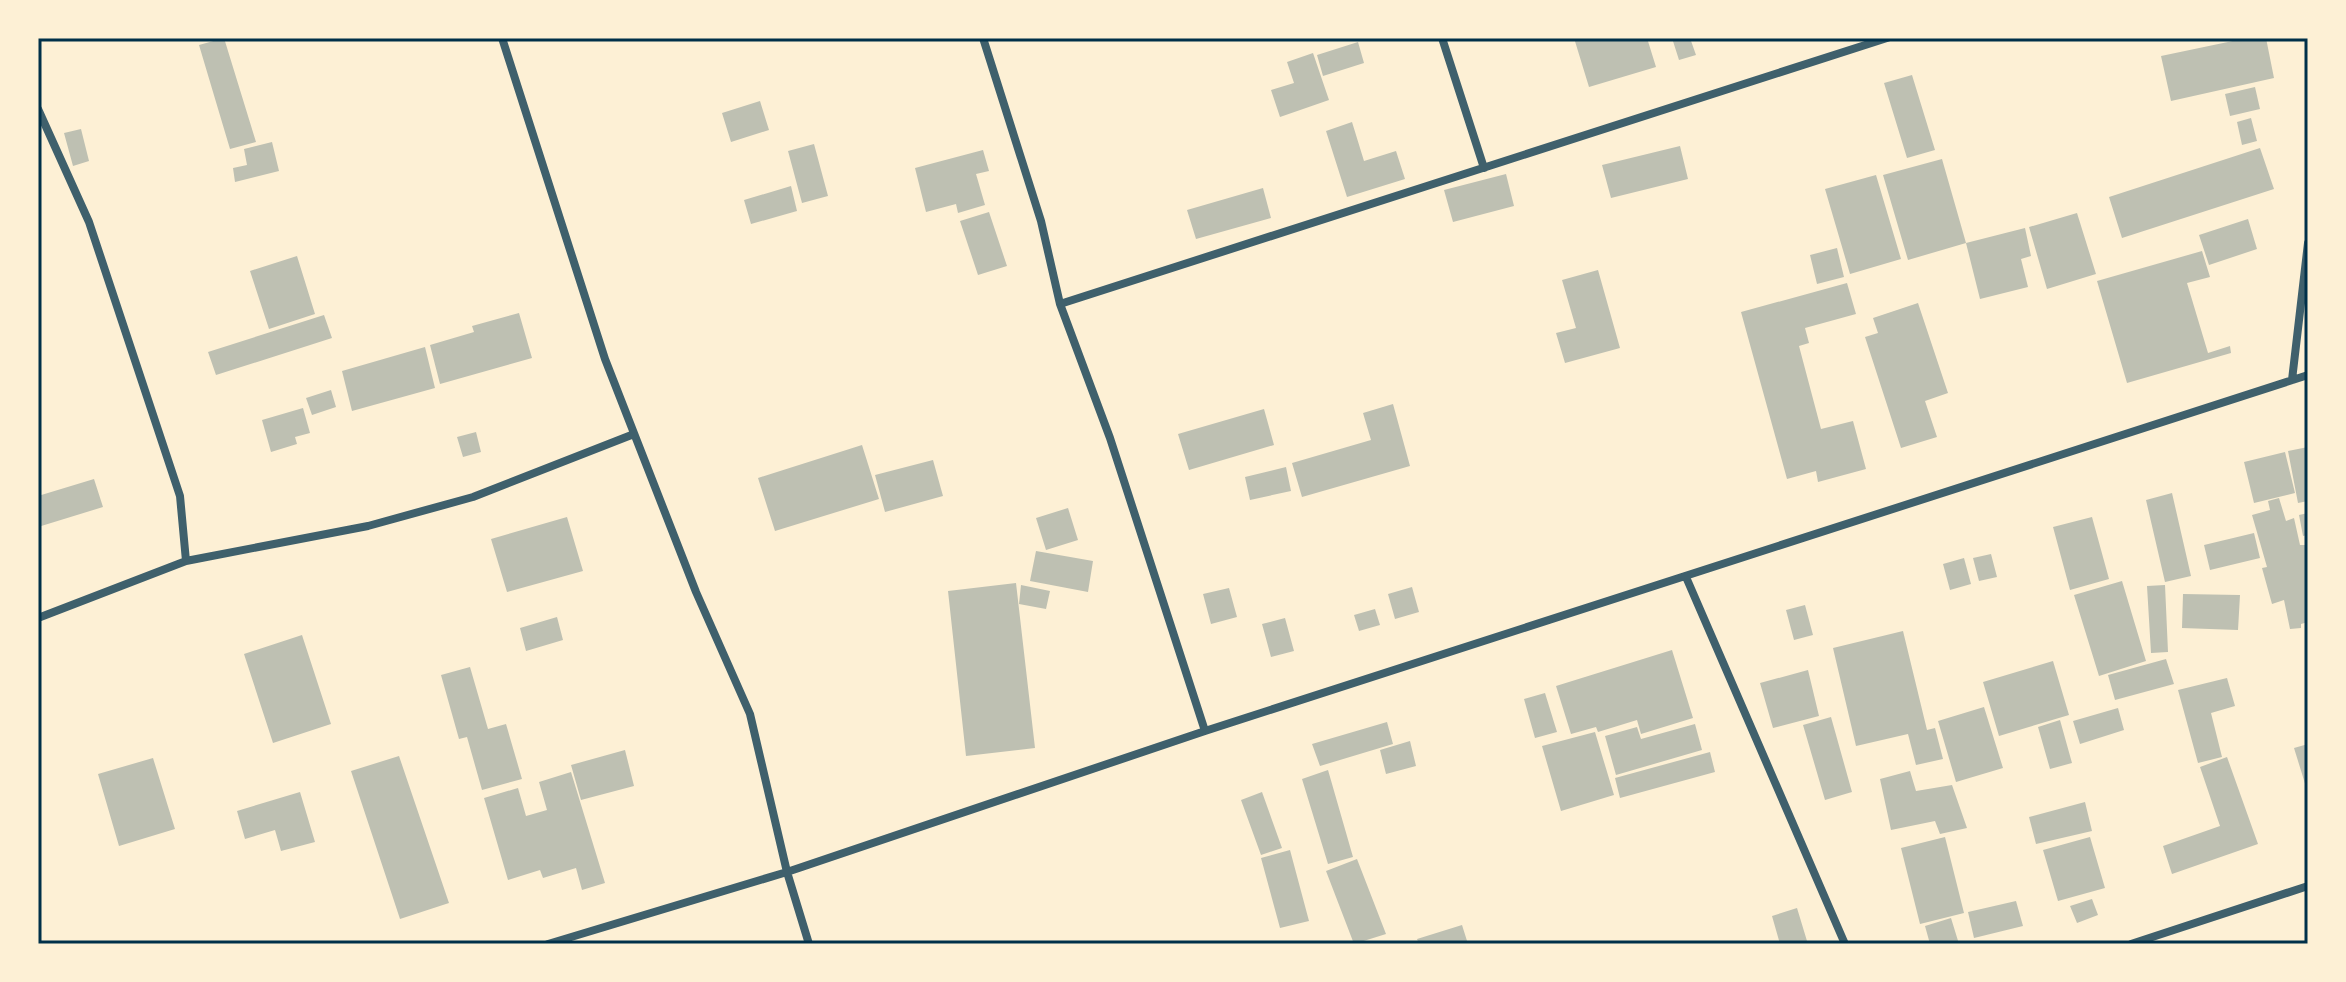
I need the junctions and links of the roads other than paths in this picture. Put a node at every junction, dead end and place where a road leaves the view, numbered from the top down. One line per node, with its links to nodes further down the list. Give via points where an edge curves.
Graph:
1 (502, 38): 11 (street)
2 (983, 38): 8 (street, via 1041,221)
3 (1442, 38): 6 (street)
4 (1887, 38): 6 (street)
5 (38, 109): 12 (street, via 89,222 167,456 180,496)
6 (1484, 168): 8 (street)
7 (2308, 243): 10 (street)
8 (1060, 304): 15 (street, via 1110,438)
9 (2308, 375): 10 (street)
10 (2292, 380): 13 (street)
11 (634, 434): 12 (street, via 473,497 368,526); 16 (street, via 750,714)
12 (186, 561): 14 (street)
13 (1686, 577): 15 (street); 20 (street)
14 (38, 618)
15 (1205, 731): 16 (street)
16 (787, 872): 18 (street); 19 (street)
17 (2308, 886): 21 (street)
18 (548, 944)
19 (809, 944)
20 (1845, 944)
21 (2131, 944)

